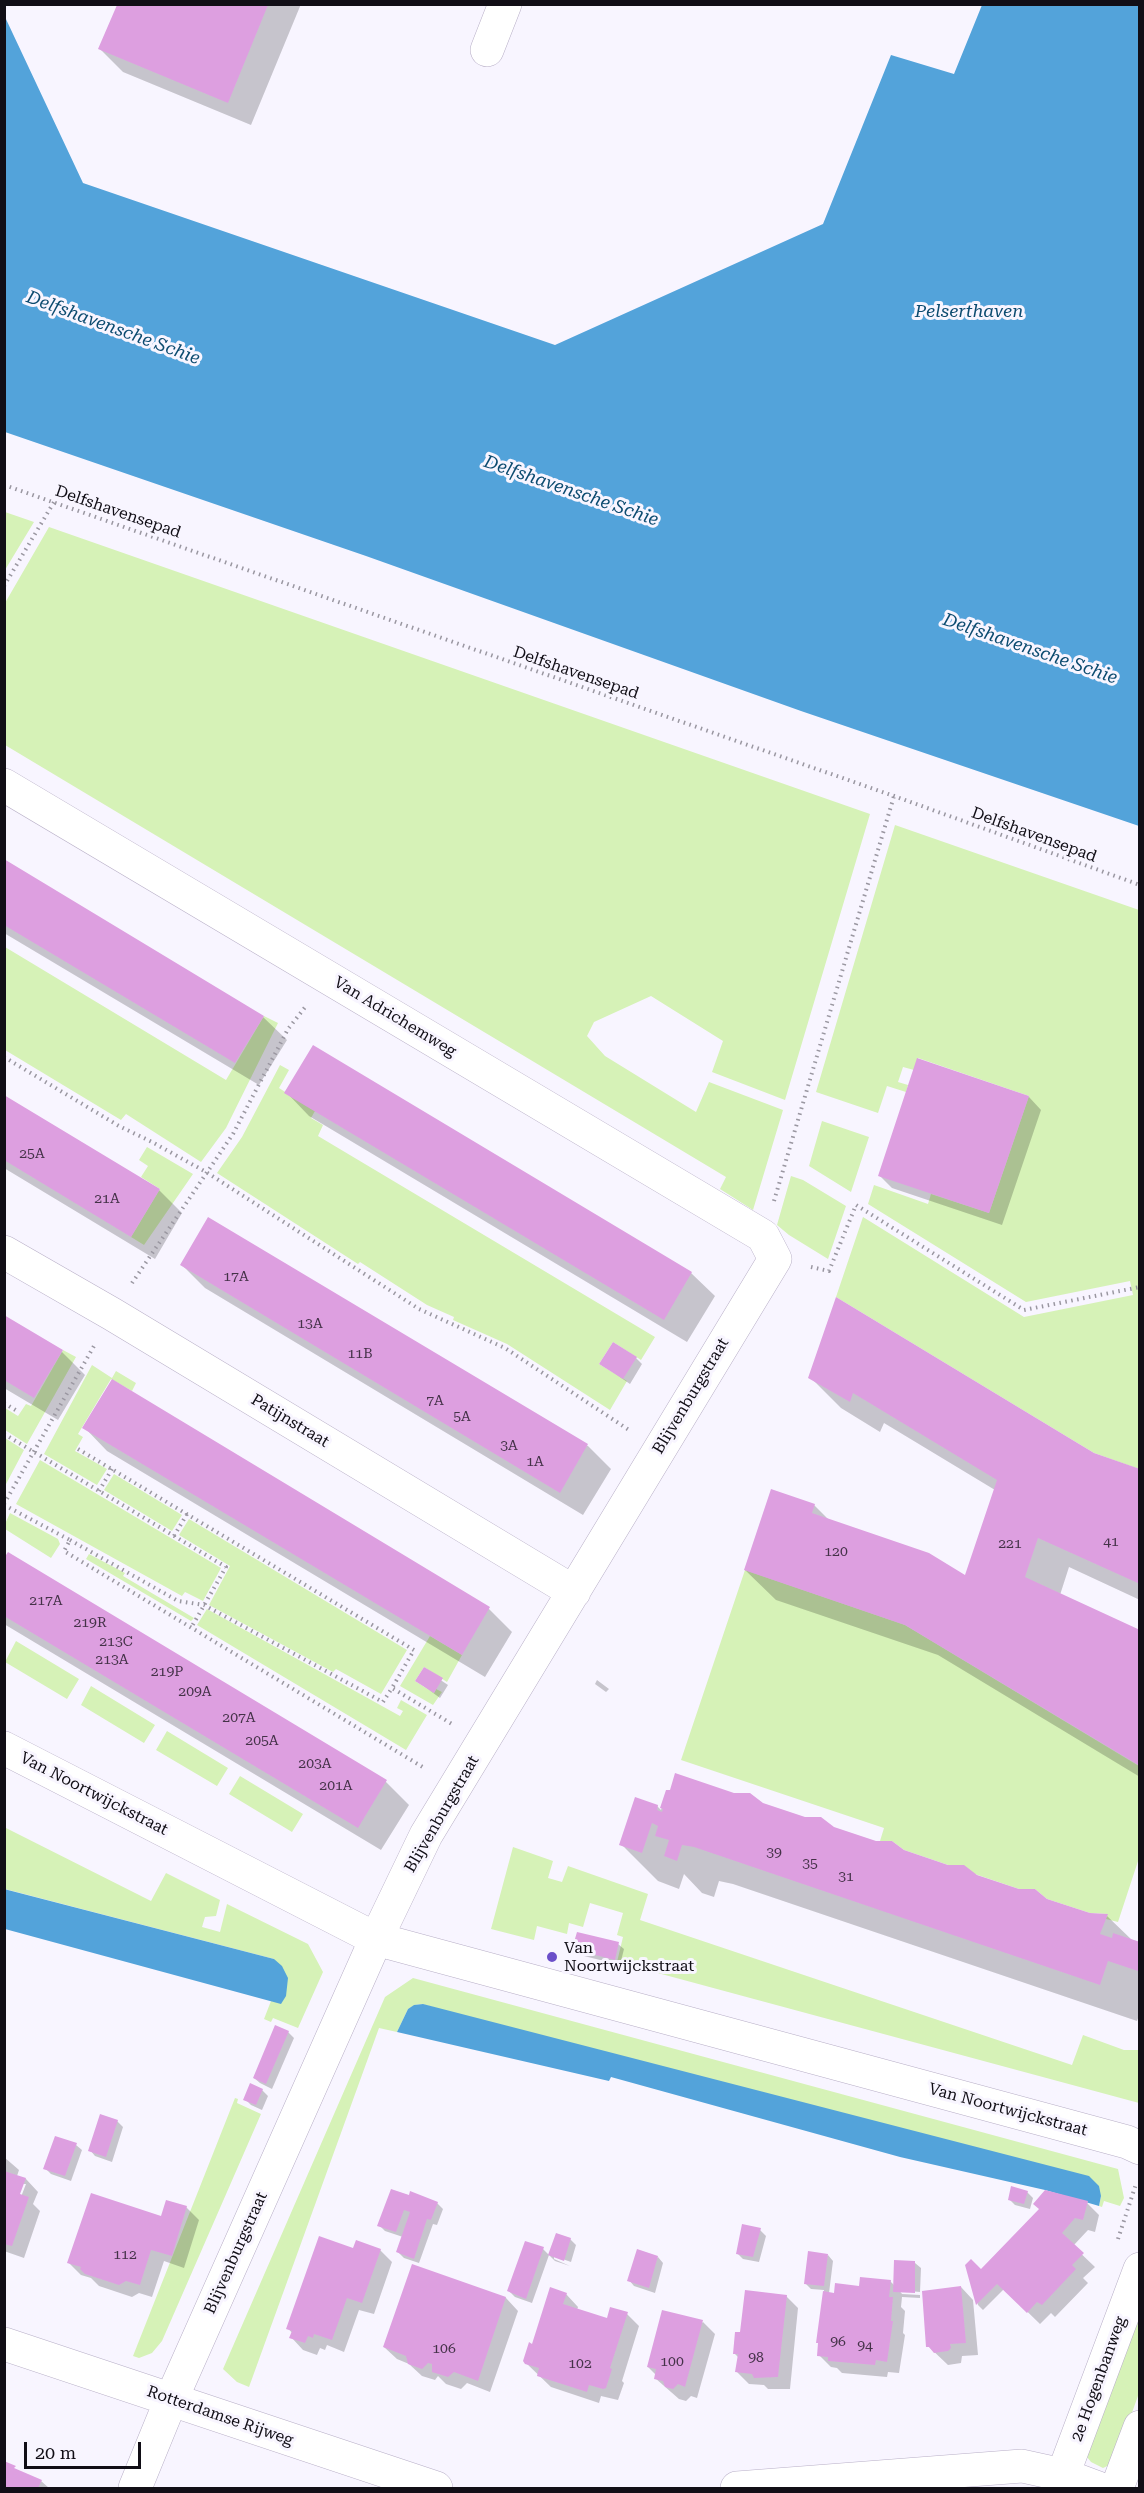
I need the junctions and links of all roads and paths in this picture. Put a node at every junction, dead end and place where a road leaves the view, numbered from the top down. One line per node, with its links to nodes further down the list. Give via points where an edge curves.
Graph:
1 (505, 4): 2 (street)
2 (486, 50)
3 (4, 485): 4 (path, Delfshavensepad)
4 (54, 502): 5 (path); 7 (path, Delfshavensepad)
5 (4, 586)
6 (4, 785): 9 (street, Van Adrichemweg)
7 (894, 796): 8 (path, Delfshavensepad); 12 (path)
8 (1140, 885)
9 (329, 977): 11 (path, via 288,1029 233,1134); 12 (street, Van Adrichemweg)
10 (4, 1057): 11 (path, via 119,1126)
11 (206, 1172): 15 (path); 20 (path, via 419,1309 505,1348)
12 (769, 1247): 14 (path, via 829,1271 856,1205 1024,1310); 20 (street, Blijvenburgstraat)
13 (4, 1252): 15 (street, Patijnstraat)
14 (1140, 1287)
15 (112, 1314): 21 (path); 28 (street, Patijnstraat)
16 (4, 1403): 17 (path)
17 (17, 1411)
18 (4, 1434): 21 (path)
19 (78, 1449): 22 (path)
20 (658, 1449): 28 (street, Blijvenburgstraat)
21 (34, 1452): 23 (path); 24 (path)
22 (112, 1469): 23 (path); 25 (path)
23 (99, 1491): 26 (path)
24 (4, 1504): 27 (path)
25 (187, 1514): 26 (path); 31 (path, via 414,1650)
26 (174, 1536): 29 (path, via 226,1567)
27 (70, 1540): 29 (path, via 178,1600); 30 (path, via 64,1551)
28 (574, 1592): 32 (street, Blijvenburgstraat)
29 (204, 1605): 30 (path); 31 (path, via 383,1702)
30 (191, 1628): 34 (path)
31 (392, 1688): 32 (path)
32 (483, 1743): 34 (street, Blijvenburgstraat)
33 (4, 1748): 35 (street, Van Noortwijckstraat)
34 (456, 1788): 35 (street, Blijvenburgstraat, via 426,1835)
35 (376, 1939): 36 (street, Van Noortwijckstraat); 39 (street, Blijvenburgstraat)
36 (1140, 2148)
37 (1140, 2269): 41 (street, 2e Hogenbanweg)
38 (4, 2344): 39 (street, Rotterdamse Rijweg)
39 (171, 2400): 42 (street, Blijvenburgstraat); 43 (street, Rotterdamse Rijweg)
40 (1140, 2427): 46 (street)
41 (1061, 2482): 44 (street, via 1022,2466); 45 (street)
42 (135, 2488)
43 (435, 2488)
44 (737, 2488)
45 (1098, 2488)
46 (1117, 2488)

